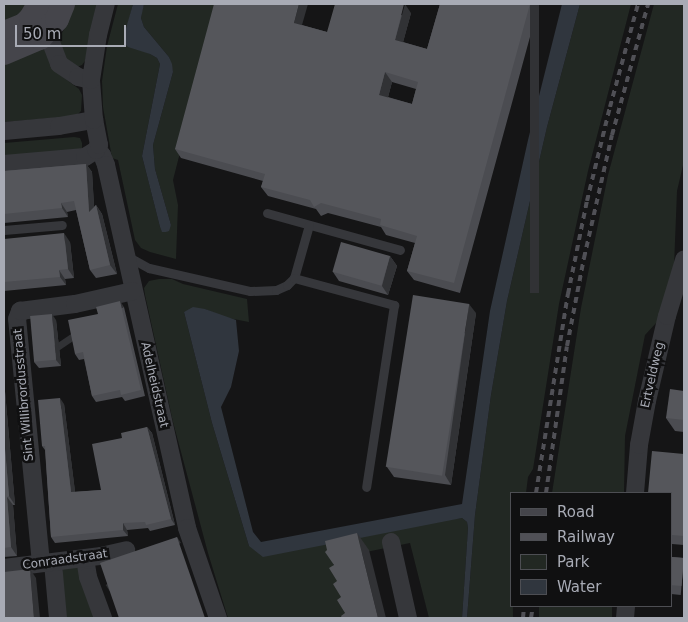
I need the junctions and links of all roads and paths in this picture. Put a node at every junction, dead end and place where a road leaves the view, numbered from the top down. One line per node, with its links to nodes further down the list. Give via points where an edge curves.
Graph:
1 (39, 4): 5 (main road, via 24,25)
2 (63, 4): 4 (main road)
3 (106, 4): 7 (street)
4 (47, 32): 6 (main road); 7 (street, via 59,64 78,77)
5 (4, 33)
6 (4, 54)
7 (91, 80): 8 (street)
8 (94, 120): 9 (street); 10 (street, via 99,145)
9 (4, 130)
10 (96, 150): 11 (street, via 86,157); 17 (street, Adelheidstraat, via 106,165)
11 (4, 164)
12 (267, 213): 14 (lane)
13 (62, 225): 15 (lane)
14 (309, 225): 16 (lane); 19 (lane)
15 (4, 230)
16 (400, 250)
17 (125, 254): 19 (lane, via 149,268 250,291 276,290 287,286); 20 (street, Adelheidstraat)
18 (684, 260): 22 (street, Ertveldweg, via 647,401)
19 (294, 278): 21 (lane, via 394,305)
20 (133, 291): 26 (street, Sint Willibrordusstraat, via 75,304 20,311 17,319); 30 (street, Adelheidstraat, via 187,528)
21 (366, 487)
22 (635, 492)
23 (390, 542): 31 (street)
24 (126, 550): 25 (street, Conraadstraat)
25 (85, 558): 26 (street, Conraadstraat); 29 (street)
26 (47, 563): 27 (street, Conraadstraat); 28 (street)
27 (4, 568)
28 (58, 618)
29 (102, 618)
30 (218, 618)
31 (408, 618)

